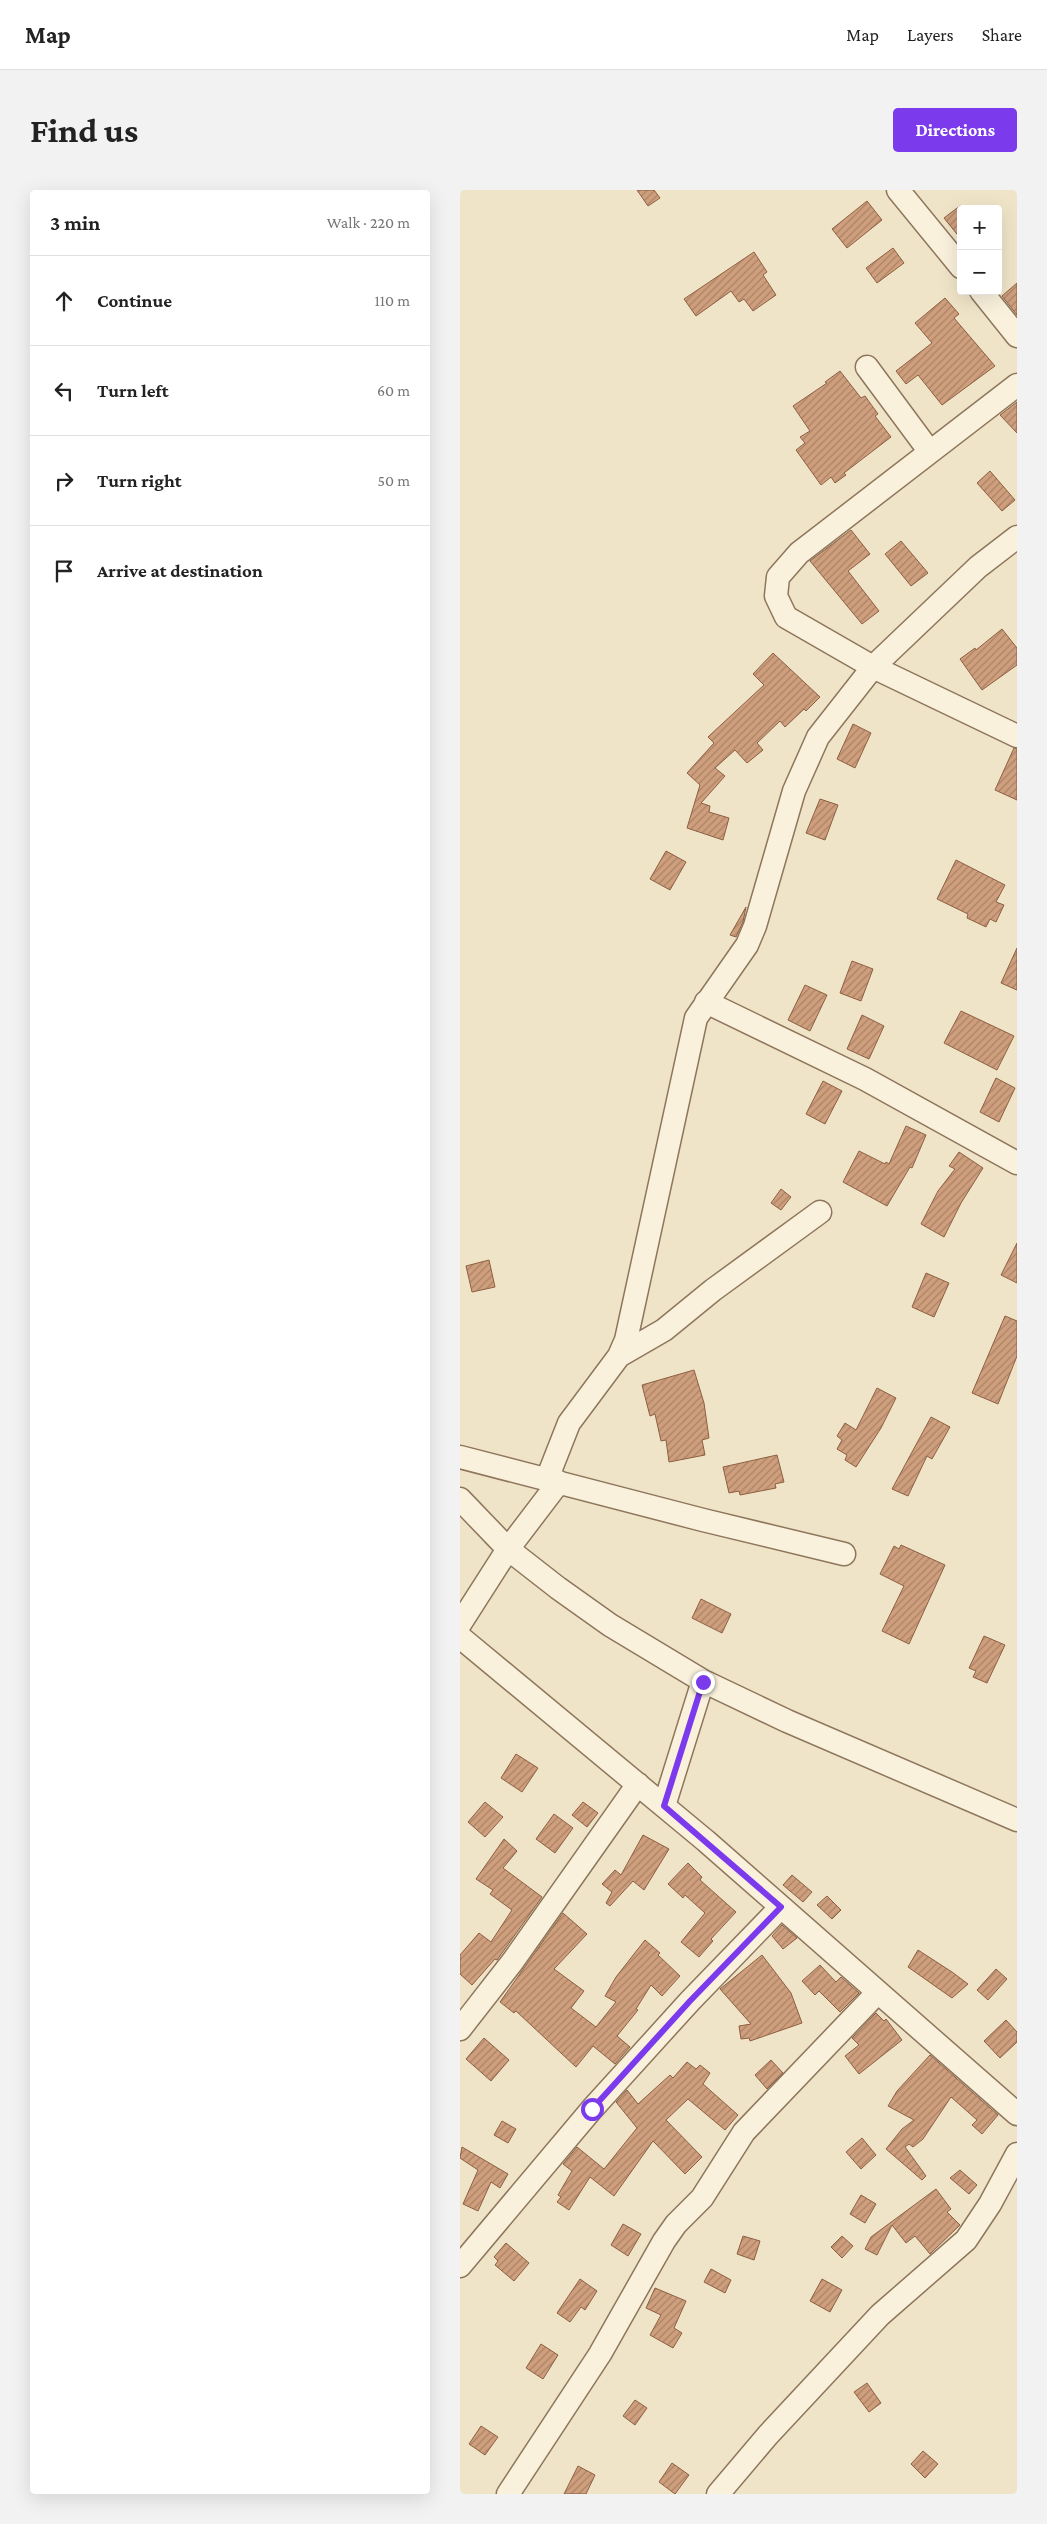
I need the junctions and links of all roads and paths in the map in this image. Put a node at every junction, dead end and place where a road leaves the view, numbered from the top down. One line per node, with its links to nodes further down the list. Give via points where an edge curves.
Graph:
1 (898, 190): 2 (street)
2 (957, 262)
3 (984, 295): 4 (street)
4 (1017, 336)
5 (867, 367): 7 (street)
6 (1017, 385): 7 (street)
7 (930, 452): 9 (street, via 799,553 778,577 776,596 786,617)
8 (1017, 537): 9 (street, via 978,567)
9 (873, 667): 10 (street); 11 (street, via 818,737 794,791 747,945)
10 (1012, 726)
11 (706, 1002): 12 (street, via 865,1079); 14 (street, via 691,1034 626,1340)
12 (1017, 1163)
13 (820, 1212): 14 (street, via 664,1330)
14 (619, 1356): 16 (street, via 569,1423)
15 (460, 1457): 16 (street)
16 (553, 1481): 18 (street); 19 (street)
17 (460, 1499): 18 (street)
18 (508, 1549): 20 (street); 22 (street, via 610,1626)
19 (844, 1554)
20 (460, 1624)
21 (460, 1637): 23 (street)
22 (703, 1682): 24 (street); 25 (street)
23 (638, 1784): 24 (street); 28 (street, via 513,1961)
24 (664, 1806): 26 (street)
25 (1017, 1820)
26 (781, 1907): 27 (street); 31 (street, via 592,2109)
27 (878, 1992): 29 (street); 32 (street, via 744,2132 702,2198 676,2224 600,2354)
28 (460, 2029)
29 (1017, 2114)
30 (1017, 2154): 33 (street, via 966,2240 880,2315 768,2435)
31 (460, 2266)
32 (508, 2494)
33 (718, 2494)

